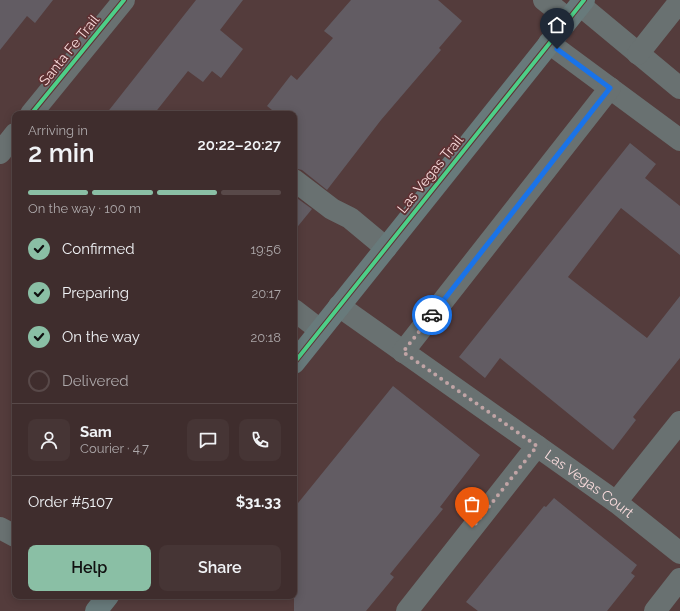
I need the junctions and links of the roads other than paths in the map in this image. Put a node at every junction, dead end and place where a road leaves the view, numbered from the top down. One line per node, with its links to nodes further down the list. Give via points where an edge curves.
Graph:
1 (124, 0): 9 (street, Santa Fe Trail)
2 (544, 0): 4 (street)
3 (680, 1): 6 (street)
4 (577, 8): 5 (main road, Las Vegas Trail); 6 (street)
5 (549, 43): 7 (street); 14 (main road, Las Vegas Trail)
6 (638, 54): 8 (street)
7 (610, 88): 11 (street); 18 (street)
8 (680, 88)
9 (34, 111)
10 (12, 138): 12 (street)
11 (680, 140)
12 (0, 153)
13 (297, 182): 14 (street, via 332,209 350,218)
14 (386, 248): 15 (main road, Las Vegas Trail)
15 (339, 306): 17 (main road, Las Vegas Trail); 18 (street, Las Vegas Court)
16 (297, 312): 17 (street)
17 (320, 330): 19 (main road, Las Vegas Trail)
18 (403, 352): 21 (street, Las Vegas Court)
19 (297, 359)
20 (680, 422): 22 (street)
21 (537, 446): 22 (street, Las Vegas Court); 27 (street)
22 (616, 502): 25 (street, Las Vegas Court)
23 (0, 528): 24 (street)
24 (12, 534)
25 (680, 553)
26 (680, 579): 28 (street)
27 (407, 611)
28 (655, 611)

